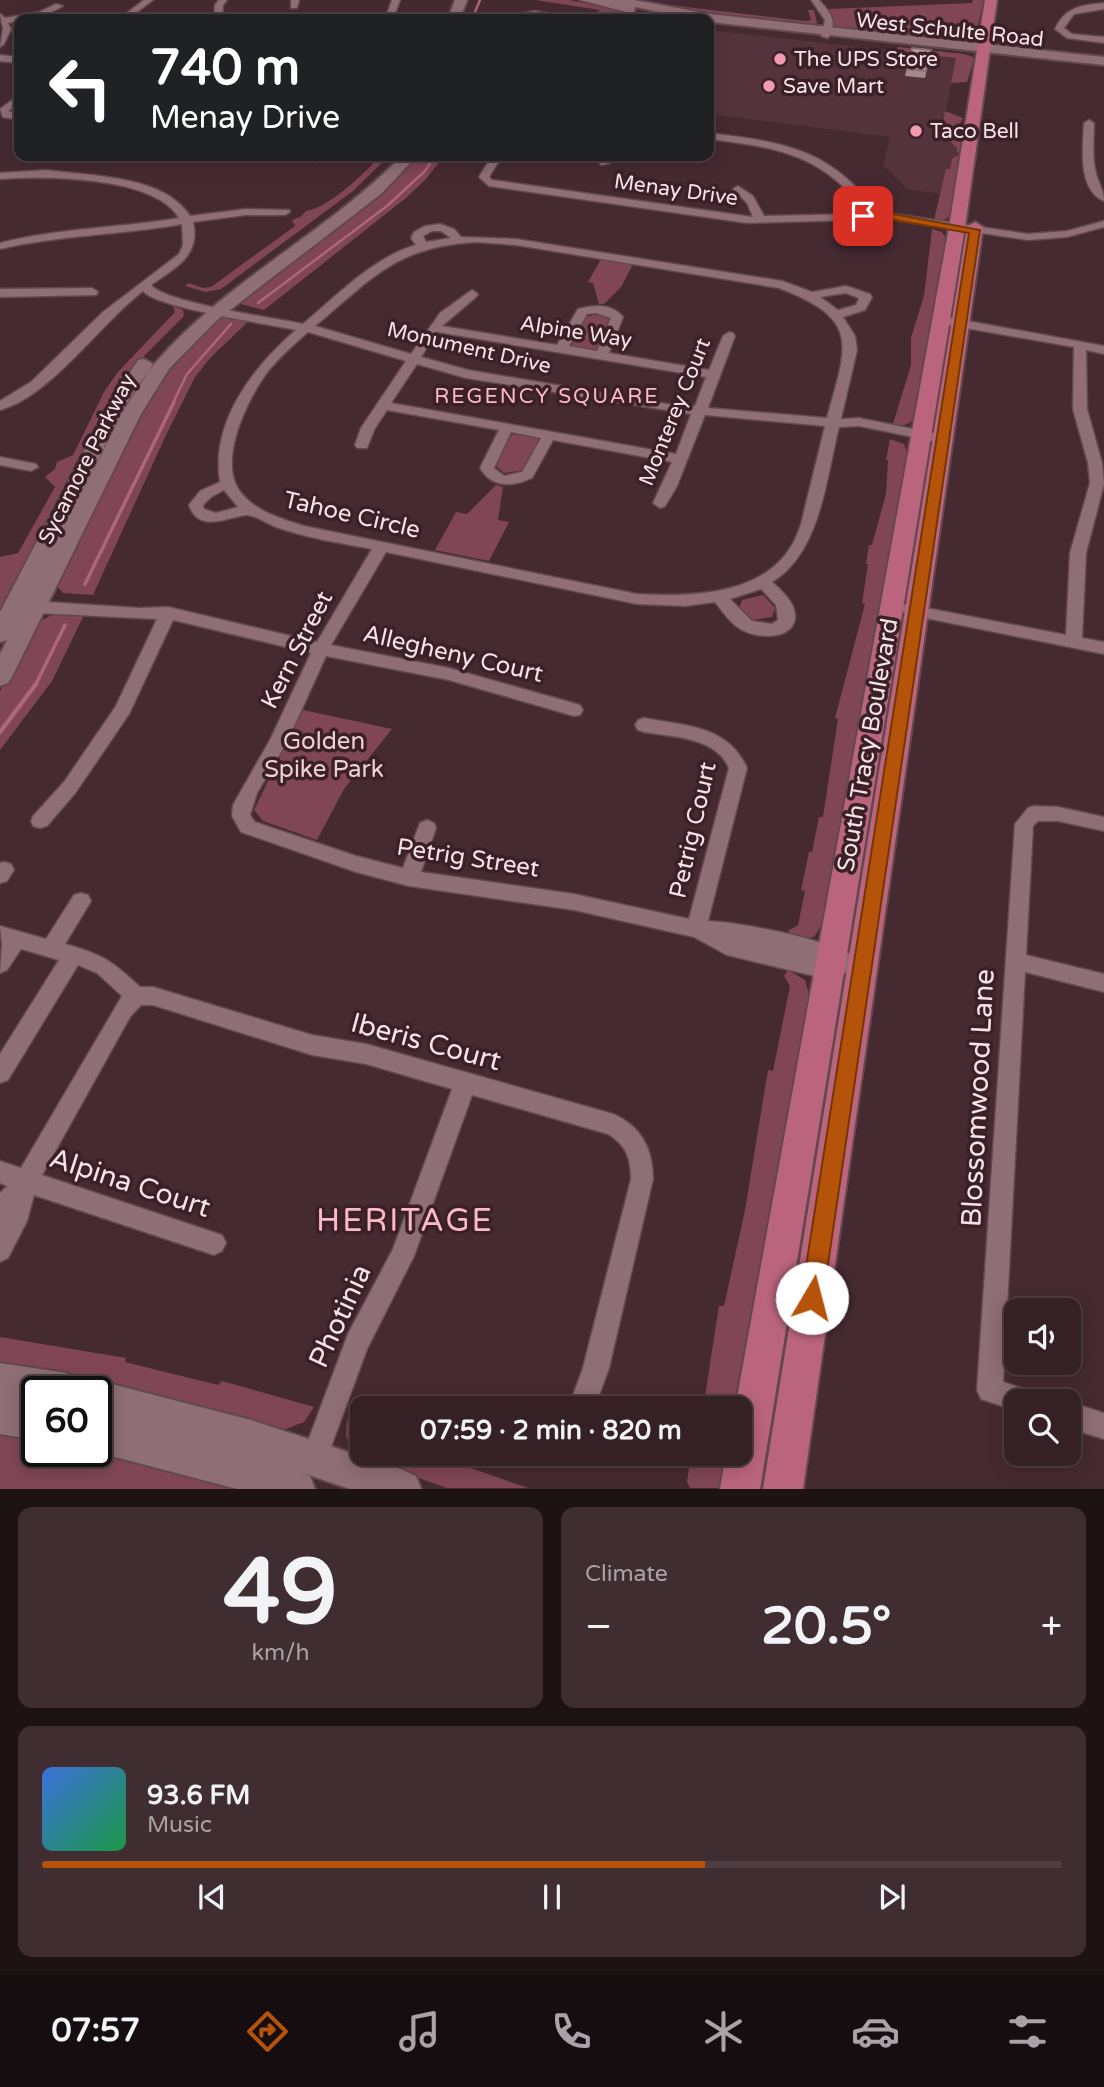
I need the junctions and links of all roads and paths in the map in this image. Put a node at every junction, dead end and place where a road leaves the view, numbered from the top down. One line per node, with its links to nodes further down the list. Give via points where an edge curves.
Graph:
1 (149, 0): 9 (street)
2 (586, 0): 10 (main road)
3 (615, 0): 11 (main road, West Schulte Road)
4 (1005, 0): 17 (main road, South Tracy Boulevard)
5 (817, 2): 15 (street)
6 (59, 6): 8 (street)
7 (1103, 6): 16 (street, via 1075,8 1059,29 1070,36)
8 (41, 14)
9 (130, 14)
10 (643, 14)
11 (682, 14)
12 (2, 19): 18 (street, via 7,33)
13 (714, 19): 15 (main road, West Schulte Road)
14 (714, 23): 15 (main road, West Schulte Road)
15 (822, 33): 17 (main road, West Schulte Road)
16 (1104, 40)
17 (995, 43): 19 (main road, West Schulte Road); 20 (main road, West Schulte Road); 36 (main road, South Tracy Boulevard)
18 (0, 44)
19 (1104, 61)
20 (1104, 66)
21 (14, 102): 22 (street, via 4,113)
22 (14, 116)
23 (1089, 123): 30 (street, via 1088,174)
24 (714, 137): 32 (street, via 786,148 819,160 854,191)
25 (389, 161): 44 (main road, Sycamore Parkway, via 369,183)
26 (405, 161): 44 (main road, Sycamore Parkway, via 376,191)
27 (494, 161): 34 (street, Menay Drive, via 486,180 497,185)
28 (0, 176): 33 (street, via 47,173 147,188 172,199)
29 (738, 189): 34 (street, via 757,208)
30 (1104, 198)
31 (285, 212): 33 (street, via 246,211)
32 (863, 216): 34 (street, Menay Drive); 36 (street, Menay Drive); 37 (street)
33 (186, 219): 38 (street, via 102,233 50,235); 39 (street, via 191,234 184,256)
34 (759, 220)
35 (1104, 224): 36 (street, Menay Drive, via 1049,236)
36 (966, 229): 46 (main road, South Tracy Boulevard)
37 (862, 232)
38 (0, 246)
39 (145, 285): 44 (street, Monument Drive, via 152,294); 57 (street, via 122,302 55,371)
40 (92, 292): 41 (street)
41 (0, 293)
42 (472, 294): 48 (street)
43 (811, 296): 45 (street, Tahoe Circle); 45 (street, via 844,289 866,298 861,307); 47 (street, Tahoe Circle, via 743,276 516,242 458,240 423,246 383,264)
44 (214, 306): 47 (street, Monument Drive); 74 (main road, Sycamore Parkway, via 162,344 125,391); 75 (main road, Sycamore Parkway, via 147,388)
45 (836, 315): 59 (street, Tahoe Circle, via 849,336 851,350)
46 (951, 322): 50 (street); 62 (main road, South Tracy Boulevard)
47 (307, 328): 54 (street, Monument Drive); 67 (street, Tahoe Circle, via 273,358 249,390 226,444 223,470)
48 (434, 328): 51 (street, Alpine Way); 54 (street)
49 (729, 336): 55 (street, Monterey Court)
50 (1080, 345): 52 (street); 68 (street, via 1080,409)
51 (561, 349): 53 (street, Alpine Way); 53 (street, via 582,312 597,308 617,317)
52 (1104, 350)
53 (601, 356): 55 (street, Alpine Way)
54 (413, 360): 56 (street); 58 (street, Monument Drive, via 493,379)
55 (712, 374): 58 (street, Monterey Court)
56 (383, 405): 60 (street); 63 (street)
57 (0, 406)
58 (698, 412): 59 (street, Monument Drive); 64 (street, Monterey Court)
59 (834, 423): 62 (street, Monument Drive, via 857,430); 72 (street, Tahoe Circle, via 805,535 791,559)
60 (507, 427): 61 (street); 61 (street, via 487,468 497,479 509,481 527,475)
61 (549, 435): 64 (street)
62 (928, 437): 76 (main road, South Tracy Boulevard)
63 (362, 445)
64 (680, 459): 69 (street, Monterey Court)
65 (0, 461): 66 (street)
66 (31, 467)
67 (227, 484): 70 (street, Tahoe Circle); 70 (street, via 199,499 198,511 214,518 231,517)
68 (1100, 484): 79 (street, via 1078,553)
69 (660, 503)
70 (248, 508): 71 (street, Tahoe Circle, via 277,523)
71 (382, 546): 73 (street, Tahoe Circle, via 637,598); 81 (street, Kern Street)
72 (763, 582): 73 (street, Tahoe Circle); 73 (street, via 786,610 788,618 776,630 763,632 744,624)
73 (720, 598)
74 (16, 602): 75 (street, Allegheny Court); 78 (main road, Sycamore Parkway)
75 (39, 603): 77 (street, Allegheny Court); 82 (main road, Sycamore Parkway)
76 (904, 608): 79 (street); 96 (main road, South Tracy Boulevard); 98 (main road, South Tracy Boulevard)
77 (167, 613): 81 (street, Allegheny Court); 86 (street, via 123,709 70,787)
78 (0, 635)
79 (1074, 642): 80 (street)
80 (1104, 648)
81 (321, 649): 83 (street, Allegheny Court, via 449,674); 85 (street, Kern Street, via 278,742 249,790)
82 (0, 677)
83 (574, 710)
84 (644, 725): 91 (street, Petrig Court, via 713,740 736,757 738,768)
85 (241, 816): 89 (street, Petrig Street, via 248,827 265,834)
86 (40, 821)
87 (1104, 824): 95 (street, Blossomwood Lane, via 1034,813 1024,824)
88 (426, 828): 89 (street)
89 (408, 878): 91 (street, Petrig Street, via 574,902)
90 (81, 901): 93 (street)
91 (696, 929): 96 (street, Petrig Street, via 727,946)
92 (8, 937): 93 (street); 97 (street)
93 (51, 948): 94 (street)
94 (73, 955): 100 (street, via 104,967); 101 (street)
95 (1016, 961): 99 (street); 110 (street, Blossomwood Lane, via 990,1390)
96 (830, 963): 98 (street, Petrig Street); 121 (main road, South Tracy Boulevard)
97 (0, 964)
98 (862, 971): 122 (main road, South Tracy Boulevard)
99 (1104, 983)
100 (136, 996): 102 (street, Iberis Court, via 153,996 312,1045 366,1054); 104 (street, via 123,1010)
101 (0, 1073)
102 (465, 1083): 111 (street, Iberis Court, via 614,1125 626,1132 643,1160 642,1179); 118 (street, Photinia, via 402,1256 357,1343)
103 (0, 1172): 104 (street, Alpina Court)
104 (27, 1180): 105 (street); 106 (street, Alpina Court); 107 (street, via 15,1221)
105 (0, 1211)
106 (214, 1242)
107 (0, 1250)
108 (0, 1381): 109 (main road)
109 (21, 1384)
110 (1004, 1395)
111 (586, 1396)
112 (112, 1402): 118 (main road)
113 (0, 1416): 114 (main road)
114 (21, 1419)
115 (1081, 1419): 116 (street)
116 (1104, 1426)
117 (112, 1438): 119 (main road)
118 (315, 1457): 120 (main road)
119 (297, 1489)
120 (403, 1489)
121 (740, 1489)
122 (783, 1489)

